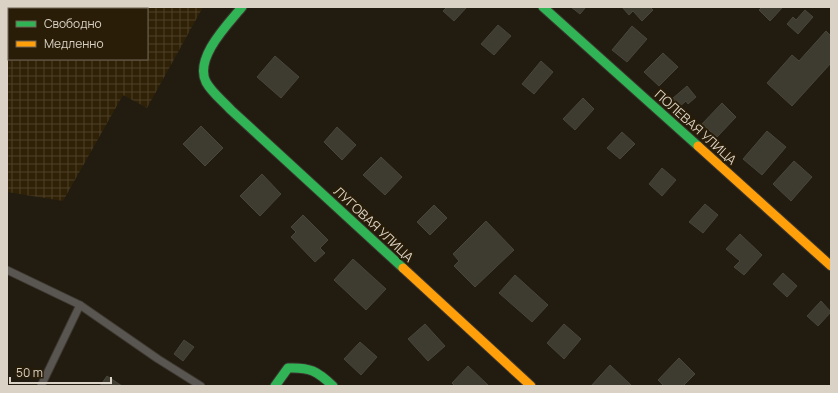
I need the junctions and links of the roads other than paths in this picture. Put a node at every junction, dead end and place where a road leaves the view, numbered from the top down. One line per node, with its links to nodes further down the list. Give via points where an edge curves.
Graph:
1 (242, 7): 10 (street, ЛУГОВАЯ УЛИЦА, via 211,49 204,65 204,77 210,88)
2 (543, 7): 3 (street, ПОЛЕВАЯ УЛИЦА)
3 (831, 266)
4 (7, 270): 5 (lane)
5 (80, 305): 6 (lane); 7 (lane)
6 (41, 386)
7 (201, 386)
8 (275, 386): 9 (street, via 288,368 303,367 317,370)
9 (333, 386)
10 (531, 386)

